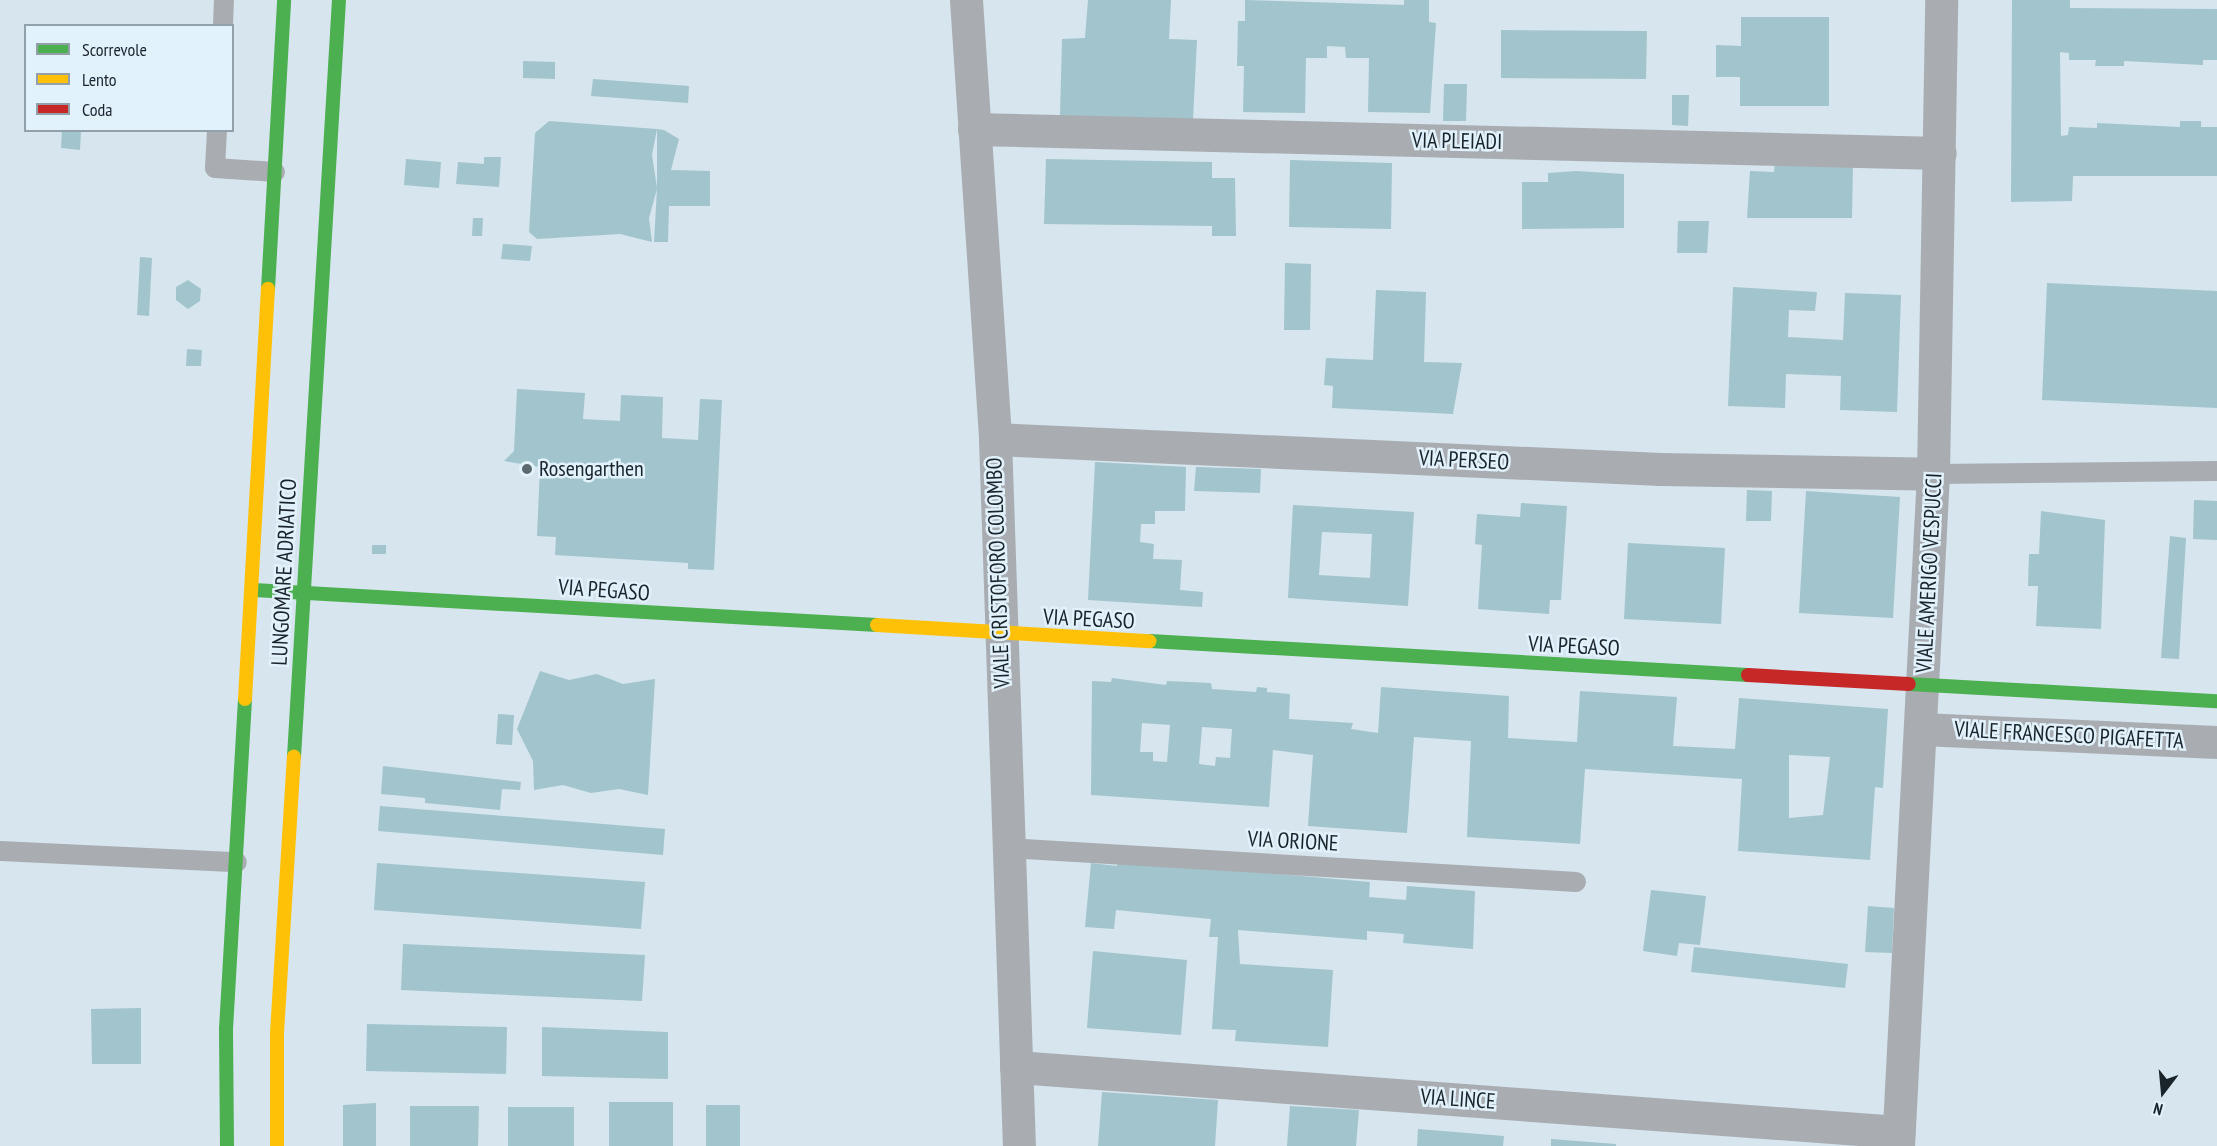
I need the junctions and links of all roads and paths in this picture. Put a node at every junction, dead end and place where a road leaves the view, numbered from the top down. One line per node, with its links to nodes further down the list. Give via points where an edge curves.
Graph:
1 (224, 0): 6 (lane)
2 (284, 0): 10 (street, LUNGOMARE ADRIATICO)
3 (339, 0): 15 (street, LUNGOMARE ADRIATICO)
4 (966, 0): 7 (street, VIALE CRISTOFORO COLOMBO)
5 (1941, 0): 9 (street, VIALE AMERIGO VESPUCCI)
6 (223, 24)
7 (975, 129): 9 (street, VIA PLEIADI); 11 (street, VIALE CRISTOFORO COLOMBO)
8 (217, 132): 10 (lane, via 215,168)
9 (1940, 153): 13 (street, VIALE AMERIGO VESPUCCI)
10 (275, 172): 14 (street, LUNGOMARE ADRIATICO)
11 (995, 439): 13 (street, VIA PERSEO, via 1660,469); 16 (street, VIALE CRISTOFORO COLOMBO)
12 (2217, 471): 13 (lane)
13 (1933, 474): 17 (street, VIALE AMERIGO VESPUCCI)
14 (252, 590): 15 (street, VIA PEGASO); 23 (street, LUNGOMARE ADRIATICO)
15 (304, 593): 16 (street, VIA PEGASO); 28 (street, LUNGOMARE ADRIATICO, via 277,1033)
16 (1000, 636): 17 (street, VIA PEGASO); 21 (street, VIALE CRISTOFORO COLOMBO)
17 (1924, 688): 18 (street, VIALE FRANCESCO PIGAFETTA); 19 (street, VIALE AMERIGO VESPUCCI)
18 (2217, 701)
19 (1921, 729): 20 (street, VIALE FRANCESCO PIGAFETTA); 26 (street, VIALE AMERIGO VESPUCCI)
20 (2217, 742)
21 (1006, 848): 24 (lane, VIA ORIONE); 25 (street, VIALE CRISTOFORO COLOMBO)
22 (0, 851): 23 (lane)
23 (237, 862): 27 (street, LUNGOMARE ADRIATICO, via 226,1029)
24 (1576, 882)
25 (1016, 1067): 26 (street, VIA LINCE); 29 (street, VIALE CRISTOFORO COLOMBO)
26 (1899, 1139)
27 (227, 1146)
28 (277, 1146)
29 (1018, 1146)

